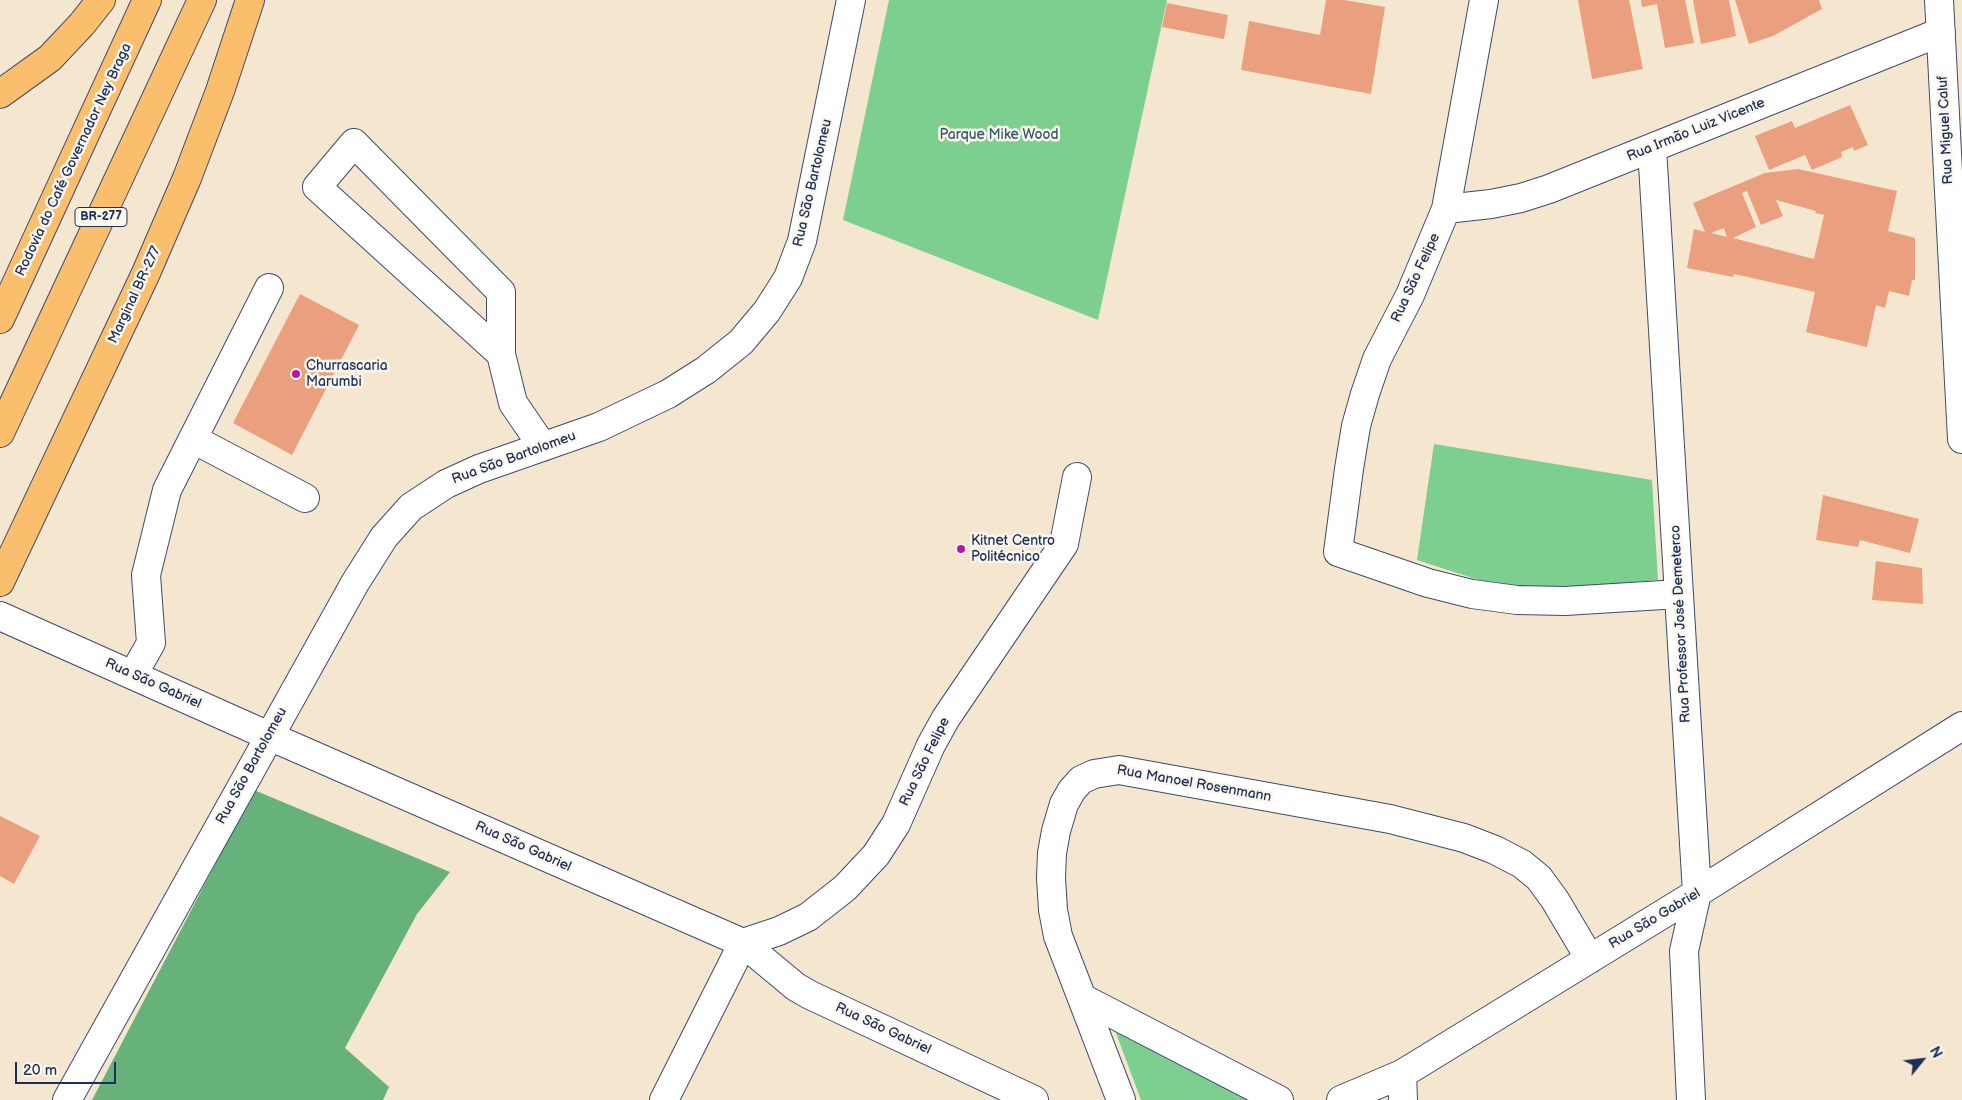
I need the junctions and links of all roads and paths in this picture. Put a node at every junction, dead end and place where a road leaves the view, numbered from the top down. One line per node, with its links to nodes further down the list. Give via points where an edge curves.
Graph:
1 (101, 0): 9 (main road, via 50,58)
2 (147, 0): 13 (main road, Rodovia do Café Governador Ney Braga)
3 (202, 0): 15 (main road, BR-277)
4 (250, 0): 21 (main road, Marginal BR-277, via 187,178 146,273)
5 (850, 0): 18 (street, Rua São Bartolomeu, via 802,241 788,278 768,311 741,342 668,394 599,427)
6 (1484, 0): 11 (street, Rua São Felipe)
7 (1939, 0): 8 (street, Rua Miguel Caluf)
8 (1940, 32): 10 (street, Rua Irmão Luiz Vicente); 17 (street, Rua Miguel Caluf)
9 (0, 94)
10 (1652, 148): 11 (street, Rua Irmão Luiz Vicente, via 1520,198); 22 (street, Rua Professor José Demeterco)
11 (1446, 209): 22 (street, Rua São Felipe, via 1413,288 1377,360 1365,394 1356,426 1338,552 1428,583 1472,594 1518,600 1565,601)
12 (269, 288): 16 (street)
13 (0, 319)
14 (501, 354): 14 (street, via 317,187 354,144 501,292); 18 (street, via 513,403)
15 (0, 434)
16 (193, 439): 20 (street); 24 (street, via 166,490 146,575 151,643)
17 (1962, 439)
18 (543, 447): 26 (street, Rua São Bartolomeu, via 446,484 411,507 384,537 355,583)
19 (1077, 477): 28 (street, Rua São Felipe, via 1064,544 946,718 896,824 876,855 845,888 808,918)
20 (305, 498)
21 (0, 582)
22 (1679, 594): 27 (street, Rua Professor José Demeterco)
23 (0, 616): 24 (street, Rua São Gabriel)
24 (133, 675): 26 (street, Rua São Gabriel)
25 (1962, 726): 27 (street, Rua São Gabriel)
26 (269, 736): 28 (street, Rua São Gabriel); 32 (street, Rua São Bartolomeu)
27 (1697, 893): 29 (street, Rua São Gabriel); 38 (street, Rua Professor José Demeterco, via 1684,951)
28 (743, 943): 33 (street); 34 (street, Rua São Gabriel, via 810,995)
29 (1590, 959): 30 (street, Rua Manoel Rosenmann, via 1538,878 1522,864 1496,850 1464,838 1390,819 1107,770 1081,780 1072,790 1062,813 1052,853 1053,910 1058,936); 31 (street, Rua São Gabriel)
30 (1082, 998): 35 (street, Rua Manoel Rosenmann); 36 (street)
31 (1402, 1087): 37 (street, Rua São Gabriel)
32 (67, 1100)
33 (664, 1100)
34 (1034, 1100)
35 (1121, 1100)
36 (1279, 1100)
37 (1341, 1100)
38 (1691, 1100)

